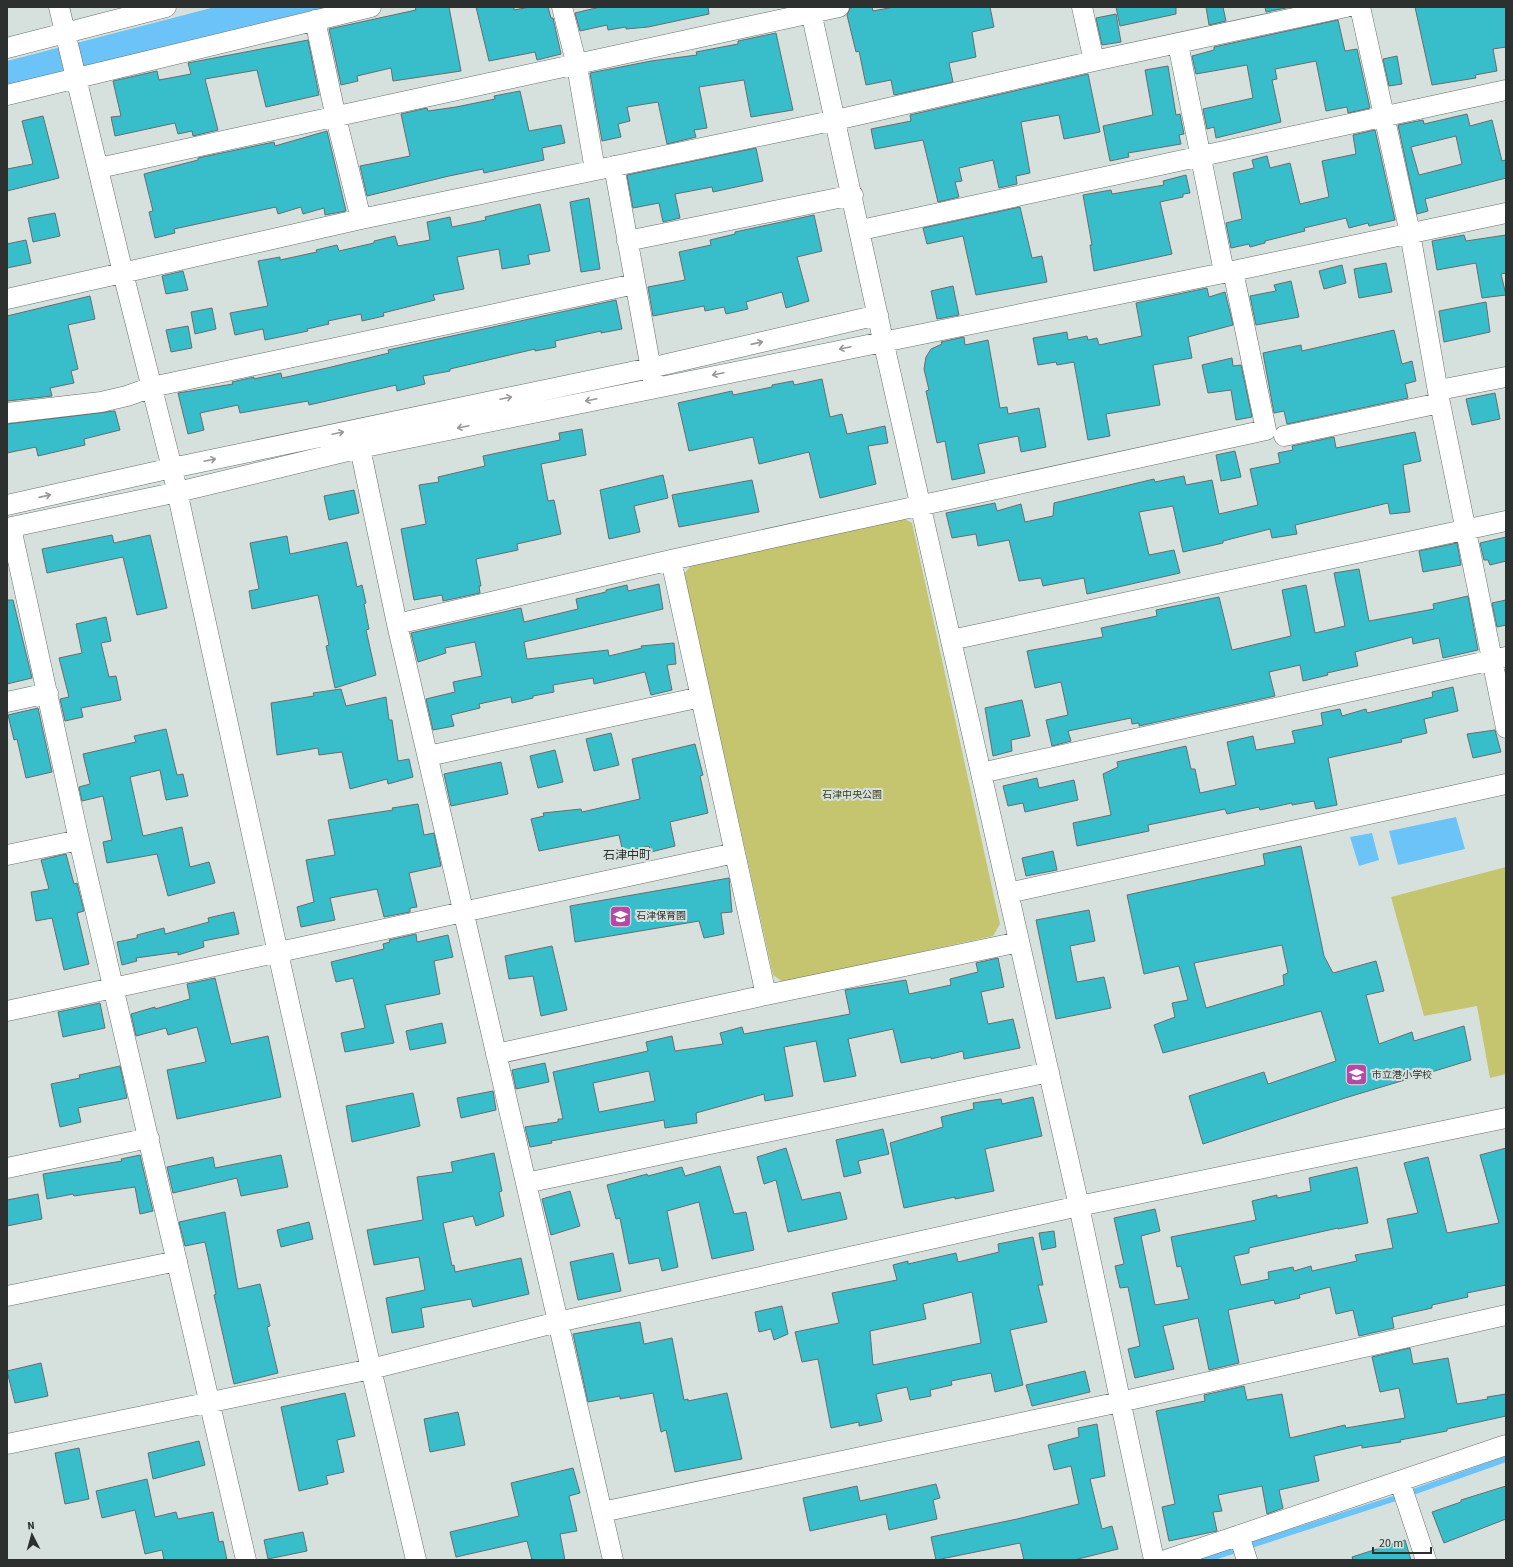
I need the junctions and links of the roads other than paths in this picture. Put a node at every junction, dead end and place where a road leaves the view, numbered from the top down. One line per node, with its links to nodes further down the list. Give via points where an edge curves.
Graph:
1 (59, 7): 11 (street)
2 (166, 7): 11 (street)
3 (372, 7): 10 (street)
4 (562, 7): 15 (street)
5 (839, 7): 9 (street)
6 (1082, 7): 14 (street)
7 (1346, 7): 12 (street)
8 (1360, 7): 19 (street)
9 (811, 10): 15 (street); 21 (street)
10 (316, 20): 16 (street); 20 (street)
11 (66, 32): 13 (street); 16 (street)
12 (1178, 44): 14 (street); 22 (street)
13 (7, 48)
14 (1094, 61): 21 (street)
15 (577, 66): 20 (street); 24 (street)
16 (76, 78): 18 (street); 23 (street)
17 (1506, 90): 19 (street)
18 (7, 95)
19 (1384, 117): 22 (street); 29 (street)
20 (336, 118): 23 (street); 27 (street)
21 (836, 120): 24 (street); 25 (street)
22 (1200, 156): 28 (street); 31 (street)
23 (99, 168): 32 (street)
24 (604, 168): 27 (street); 30 (street)
25 (853, 195): 28 (street); 30 (street)
26 (1506, 213): 29 (street)
27 (361, 219): 32 (street)
28 (861, 230): 35 (street)
29 (1410, 233): 31 (street); 41 (street)
30 (627, 241): 33 (street)
31 (1229, 271): 36 (street); 48 (street, via 1266,430)
32 (123, 273): 34 (street); 39 (street)
33 (635, 284): 37 (street); 39 (street)
34 (7, 299)
35 (878, 315): 36 (street); 37 (street, one-way to 35)
36 (884, 340): 40 (street, one-way to 40); 48 (street)
37 (650, 368): 40 (street); 45 (street, one-way to 37)
38 (1506, 377): 41 (street)
39 (152, 387): 42 (street, via 95,403); 45 (street)
40 (654, 387): 44 (street, one-way to 44)
41 (1440, 397): 43 (street); 51 (street)
42 (7, 413)
43 (1284, 436)
44 (360, 448): 46 (street); 53 (street)
45 (172, 468): 46 (street); 47 (street, one-way to 45)
46 (178, 492): 50 (street); 69 (street)
47 (7, 504)
48 (921, 506): 52 (street); 54 (street)
49 (1506, 521): 51 (street)
50 (9, 528): 56 (street)
51 (1466, 531): 54 (street); 55 (street)
52 (671, 560): 53 (street); 57 (street)
53 (397, 624): 60 (street)
54 (951, 640): 61 (street)
55 (1499, 658): 59 (street); 61 (street)
56 (48, 693): 58 (street); 63 (street)
57 (701, 697): 60 (street); 64 (street)
58 (7, 702)
59 (1506, 728)
60 (428, 756): 67 (street)
61 (981, 773): 66 (street)
62 (1506, 784): 66 (street)
63 (79, 840): 65 (street); 70 (street)
64 (735, 853): 67 (street); 71 (street)
65 (7, 855)
66 (1008, 893): 68 (street)
67 (464, 912): 69 (street); 73 (street)
68 (1019, 942): 71 (street); 74 (street)
69 (278, 953): 70 (street); 84 (street)
70 (115, 988): 72 (street); 76 (street)
71 (766, 995): 73 (street)
72 (7, 1011)
73 (496, 1054): 78 (street)
74 (1049, 1072): 78 (street); 79 (street)
75 (1506, 1118): 79 (street)
76 (149, 1138): 77 (street); 80 (street)
77 (7, 1168)
78 (526, 1184): 83 (street)
79 (1079, 1206): 83 (street); 86 (street)
80 (177, 1261): 81 (street); 85 (street)
81 (7, 1296)
82 (1506, 1315): 86 (street)
83 (558, 1322): 84 (street); 90 (street)
84 (371, 1369): 85 (street); 93 (street)
85 (209, 1402): 87 (street); 92 (street)
86 (1120, 1402): 90 (street); 95 (street)
87 (7, 1444)
88 (1506, 1445): 89 (street)
89 (1400, 1482): 91 (street); 98 (street)
90 (602, 1512): 94 (street)
91 (1239, 1535): 96 (street); 97 (street)
92 (246, 1560)
93 (416, 1560)
94 (613, 1560)
95 (1154, 1560)
96 (1166, 1560)
97 (1247, 1560)
98 (1426, 1560)

